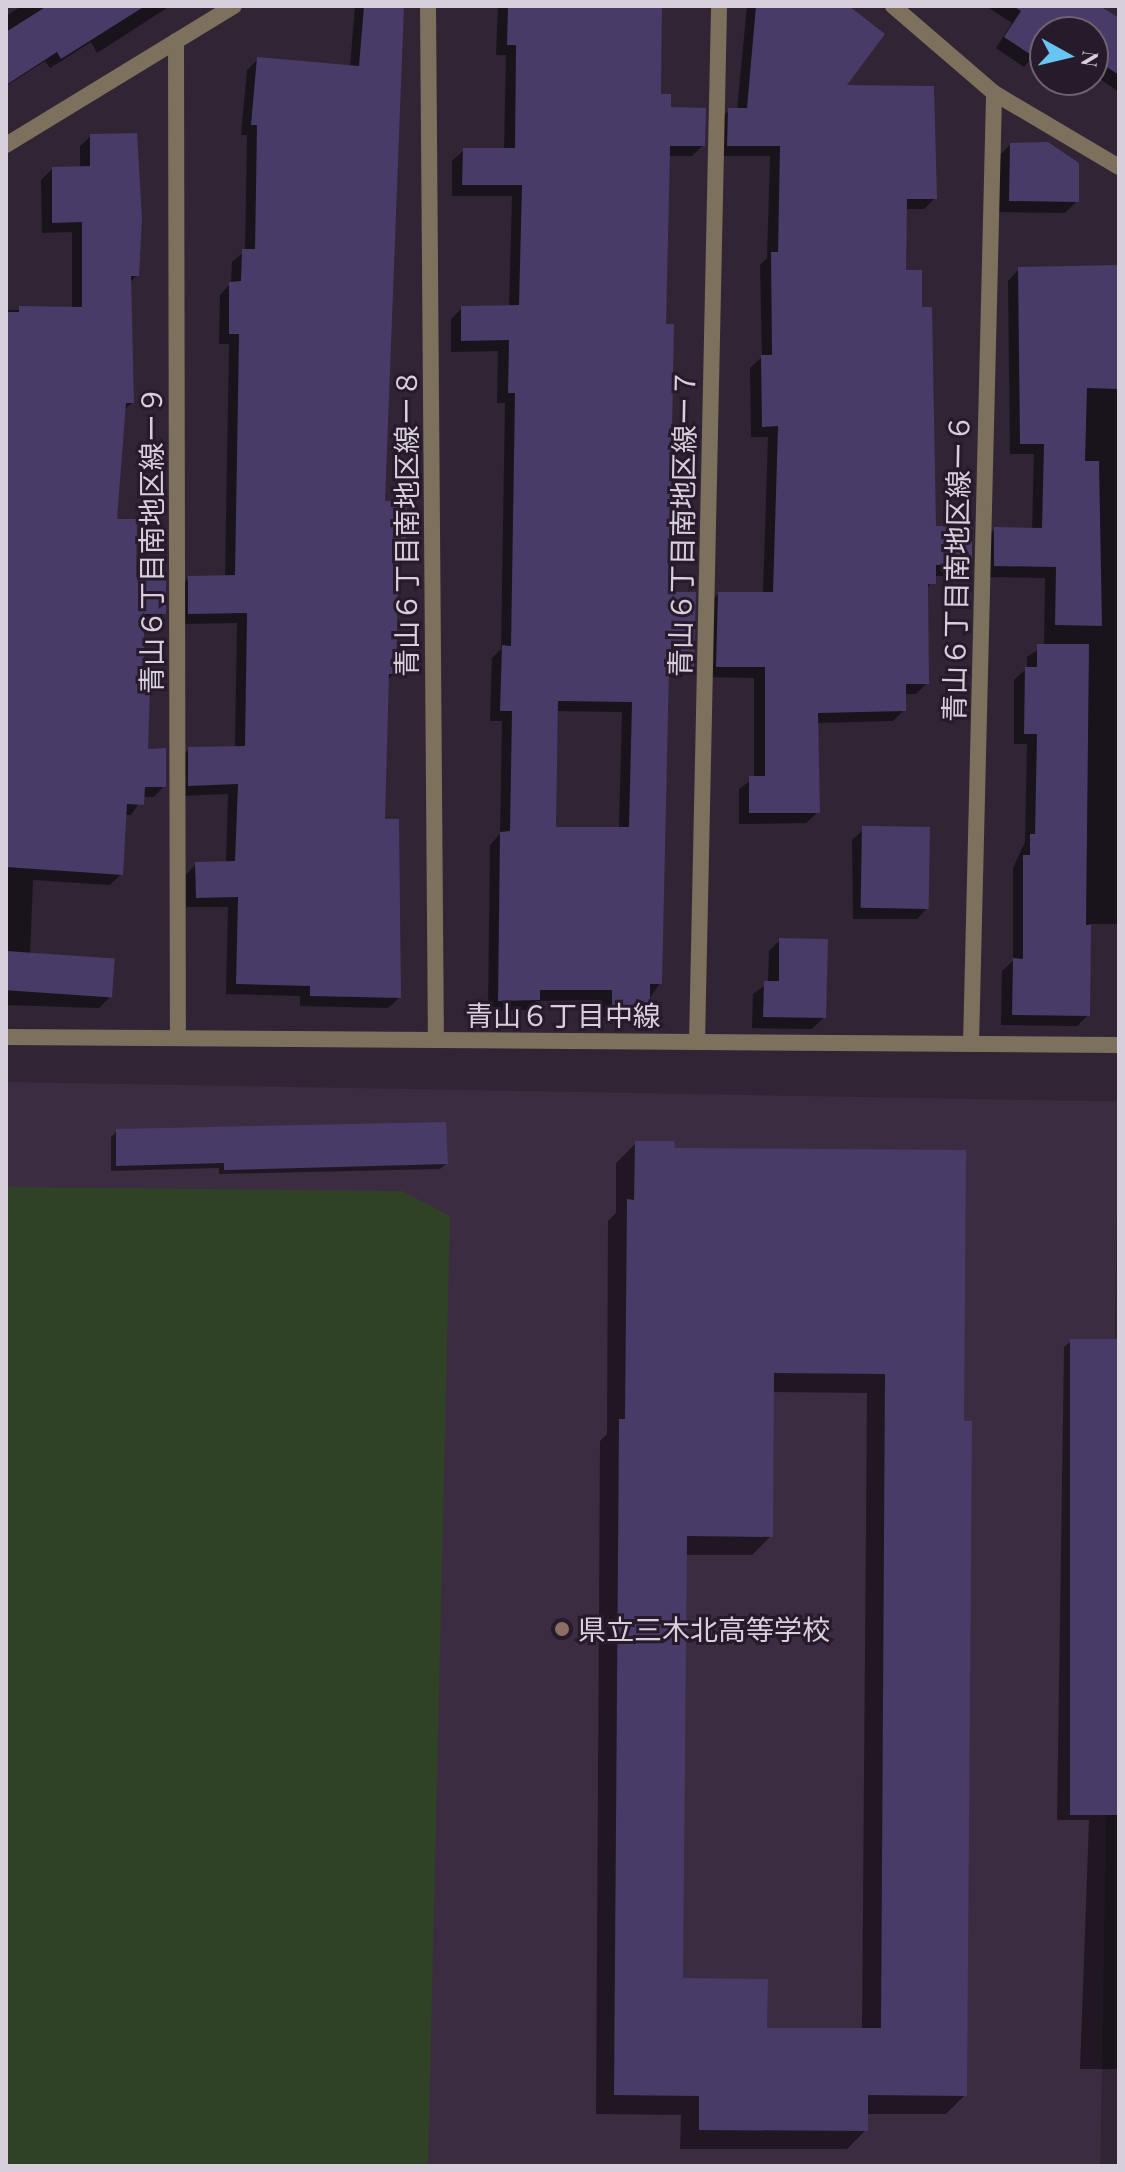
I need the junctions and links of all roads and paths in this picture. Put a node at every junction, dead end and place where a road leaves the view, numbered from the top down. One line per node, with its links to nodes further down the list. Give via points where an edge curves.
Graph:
1 (234, 6): 5 (street)
2 (428, 6): 11 (street, 青山６丁目南地区線ー８)
3 (719, 6): 12 (street, 青山６丁目南地区線ー７)
4 (893, 6): 6 (street)
5 (176, 41): 7 (street); 10 (street, 青山６丁目南地区線ー９)
6 (994, 93): 8 (street); 13 (street, 青山６丁目南地区線ー６)
7 (6, 145)
8 (1119, 167)
9 (6, 1037): 10 (street, 青山６丁目中線)
10 (178, 1038): 11 (street, 青山６丁目中線)
11 (436, 1040): 12 (street, 青山６丁目中線)
12 (697, 1042): 13 (street, 青山６丁目中線)
13 (971, 1044): 14 (street, 青山６丁目中線)
14 (1119, 1045)

